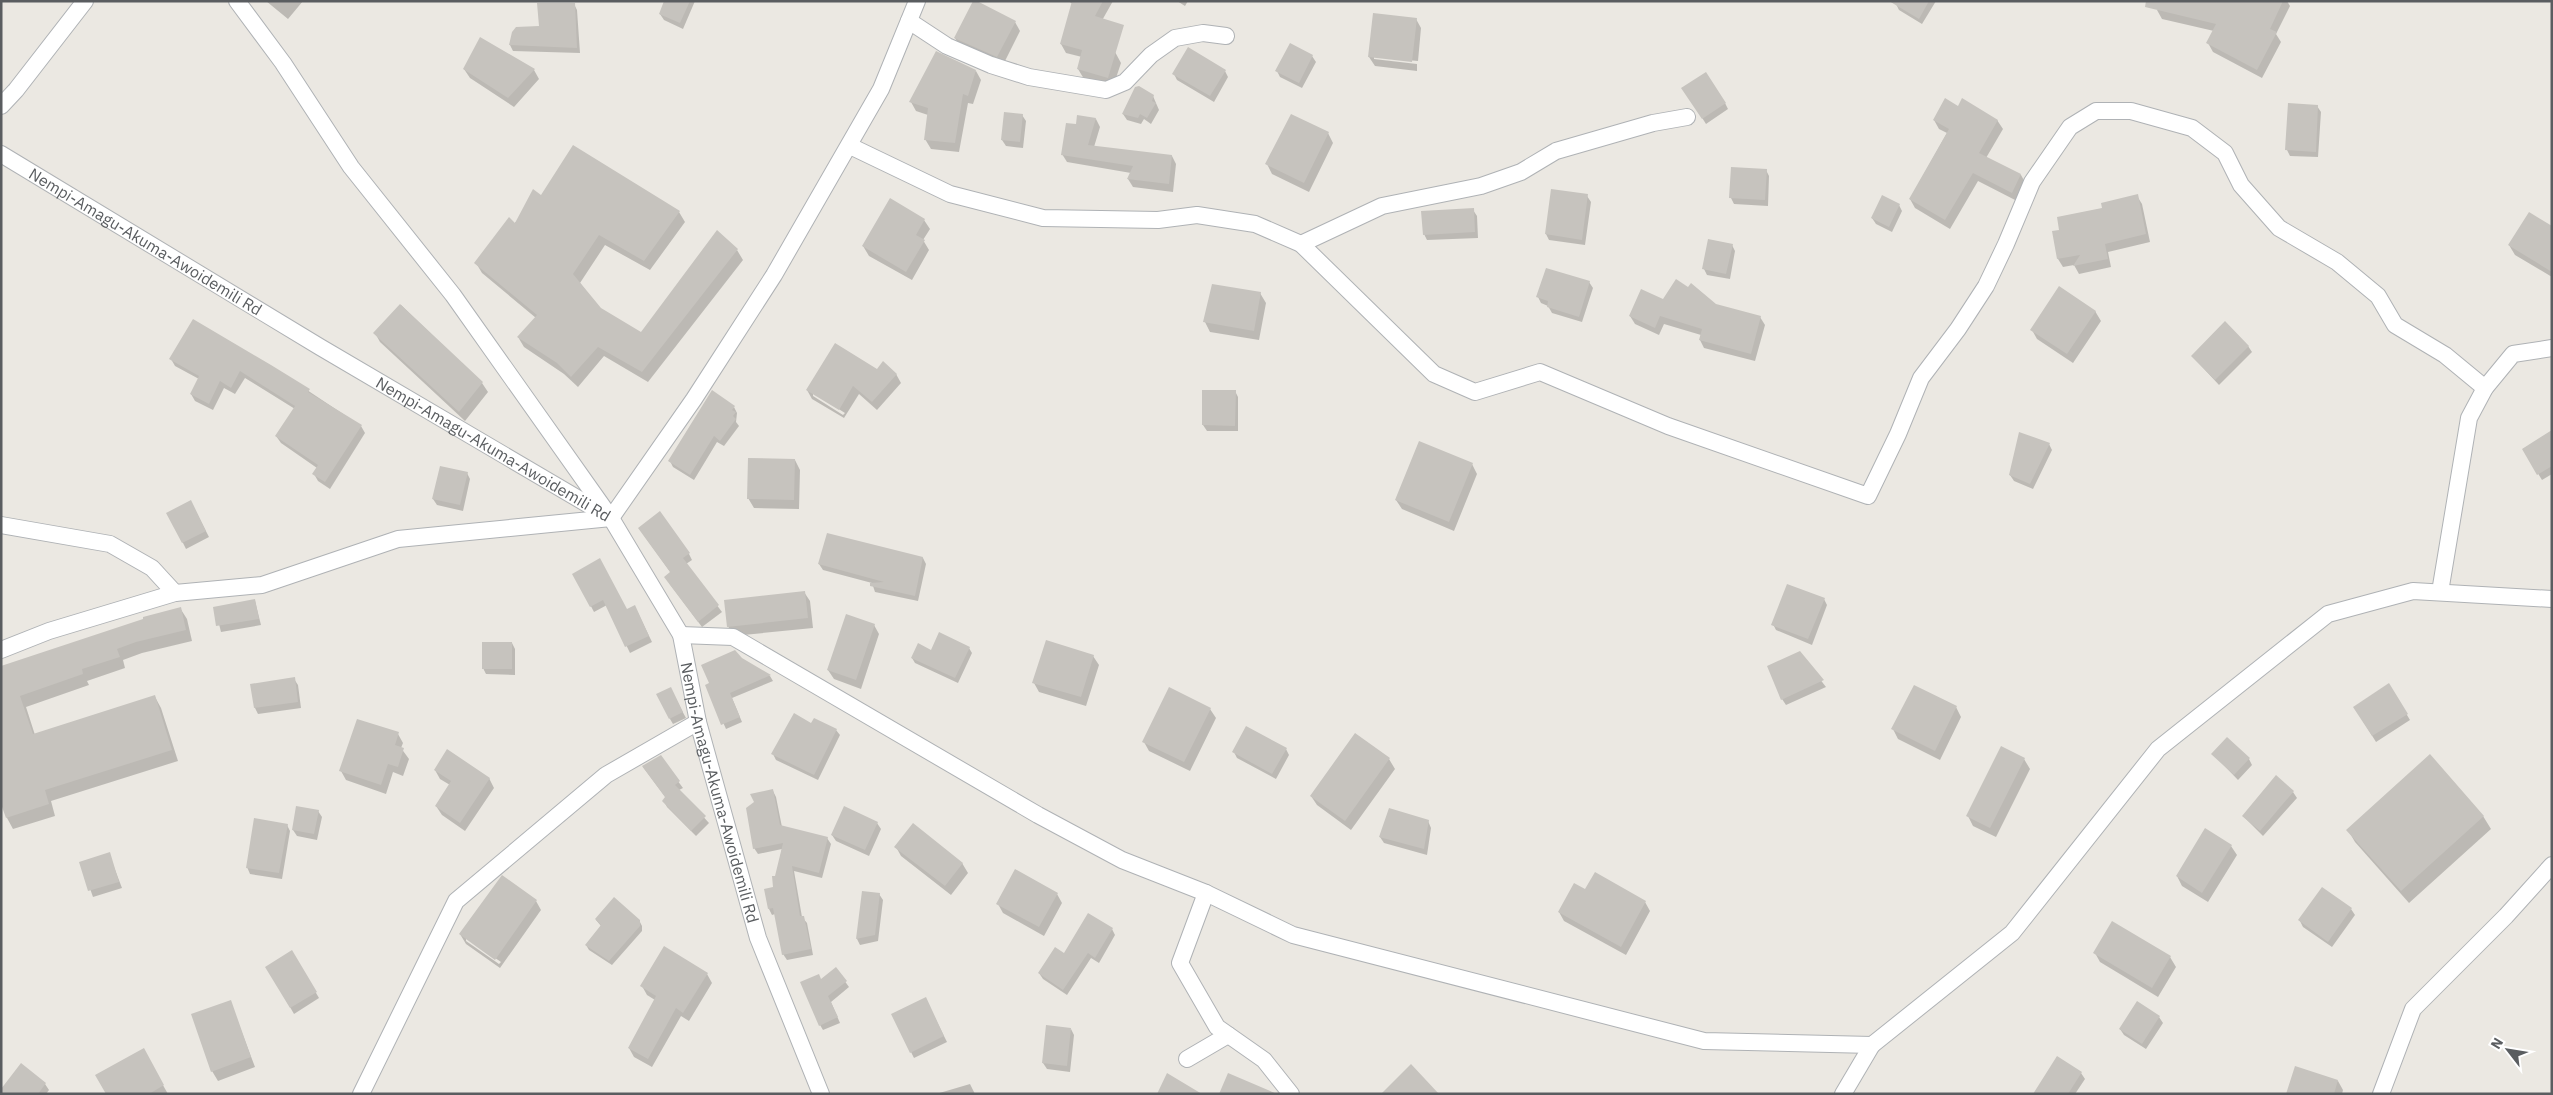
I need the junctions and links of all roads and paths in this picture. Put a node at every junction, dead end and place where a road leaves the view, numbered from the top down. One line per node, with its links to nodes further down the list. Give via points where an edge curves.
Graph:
1 (86, 1): 6 (street)
2 (237, 1): 13 (street, via 283,63 351,167 453,295)
3 (917, 1): 4 (street)
4 (909, 21): 5 (street, via 947,46 991,65 1029,77 1106,90 1126,82 1151,55 1175,38 1203,32); 8 (street, via 881,89)
5 (1226, 36)
6 (1, 106)
7 (1687, 117): 10 (street, via 1653,123 1556,151 1522,172 1481,186 1382,206)
8 (850, 146): 10 (street, via 950,194 1043,218 1158,220 1197,215 1255,224); 13 (street, via 774,275)
9 (1, 154): 13 (street, Nempi-Amagu-Akuma-Awoidemili Rd)
10 (1301, 244): 12 (street, via 1434,374 1475,392 1540,372 1668,426 1868,496 1921,378 1986,286 2032,182 2070,127 2096,110 2131,111 2192,128 2225,152 2240,185 2279,228 2337,262 2378,296 2395,324 2445,355)
11 (2552, 348): 12 (street, via 2513,354)
12 (2486, 388): 15 (street, via 2469,418)
13 (611, 518): 16 (street, via 398,539 262,585); 18 (street, Nempi-Amagu-Akuma-Awoidemili Rd)
14 (1, 524): 16 (street, via 110,544 152,568)
15 (2440, 592): 17 (street); 24 (street, via 2413,591 2328,614 2158,749 2012,933)
16 (175, 593): 19 (street, via 48,631)
17 (2552, 599)
18 (681, 635): 20 (street, Nempi-Amagu-Akuma-Awoidemili Rd); 22 (street, via 733,637 1038,815 1122,860)
19 (1, 650)
20 (698, 722): 26 (street, via 606,775 456,901); 27 (street, Nempi-Amagu-Akuma-Awoidemili Rd, via 758,938)
21 (2552, 864): 30 (street, via 2506,916 2413,1009)
22 (1206, 893): 23 (street, via 1180,963 1217,1027); 24 (street, via 1294,935 1704,1041)
23 (1228, 1035): 25 (street); 28 (street, via 1264,1060)
24 (1872, 1046): 29 (street)
25 (1187, 1060)
26 (361, 1094)
27 (821, 1094)
28 (1291, 1094)
29 (1843, 1094)
30 (2381, 1094)

